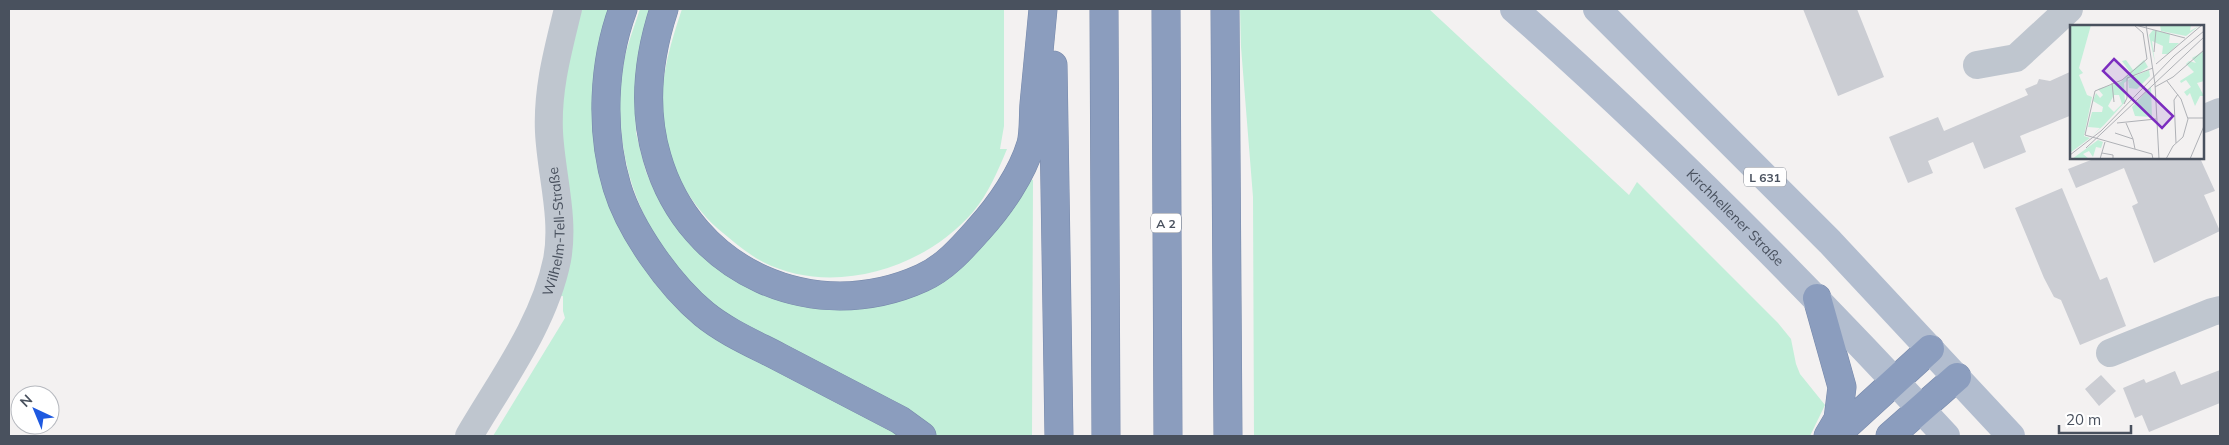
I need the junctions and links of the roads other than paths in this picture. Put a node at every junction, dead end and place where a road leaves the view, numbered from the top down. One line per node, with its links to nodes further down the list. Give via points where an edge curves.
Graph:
1 (568, 9): 23 (street, Wilhelm-Tell-Straße, via 548,100 559,216 557,260 549,291 536,321)
2 (623, 9): 24 (highway, via 608,66 612,167 629,216 654,257 704,314 740,337 900,420)
3 (664, 9): 4 (highway, via 655,37 648,83 648,118 657,158 674,199 689,222 710,244 768,283 801,293 842,297 883,292 924,278 958,254 1012,185 1031,144)
4 (1042, 9)
5 (1052, 9): 25 (highway)
6 (1104, 9): 26 (highway)
7 (1166, 9): 27 (highway, A 2)
8 (1225, 9): 21 (highway)
9 (1514, 9): 15 (main road, Kirchhellener Straße, via 1623,108)
10 (1597, 9): 17 (main road, L 631, via 1825,236)
11 (2069, 9): 12 (street, via 2016,58)
12 (1977, 65)
13 (2220, 112): 14 (street)
14 (2204, 119)
15 (1817, 298): 20 (main road, Kirchhellener Straße); 30 (highway, via 1842,386 1838,419)
16 (2216, 311): 18 (street)
17 (1930, 349): 19 (main road, L 631); 20 (highway)
18 (2110, 353)
19 (1957, 377): 22 (highway); 34 (main road, L 631)
20 (1895, 381): 22 (main road, Kirchhellener Straße); 31 (highway)
21 (1228, 382): 28 (highway); 29 (highway, via 1244,422)
22 (1920, 408): 32 (highway); 33 (main road, Kirchhellener Straße)
23 (469, 436)
24 (922, 436)
25 (1059, 436)
26 (1106, 436)
27 (1168, 436)
28 (1228, 436)
29 (1244, 436)
30 (1828, 436)
31 (1835, 436)
32 (1890, 436)
33 (1946, 436)
34 (2011, 436)

